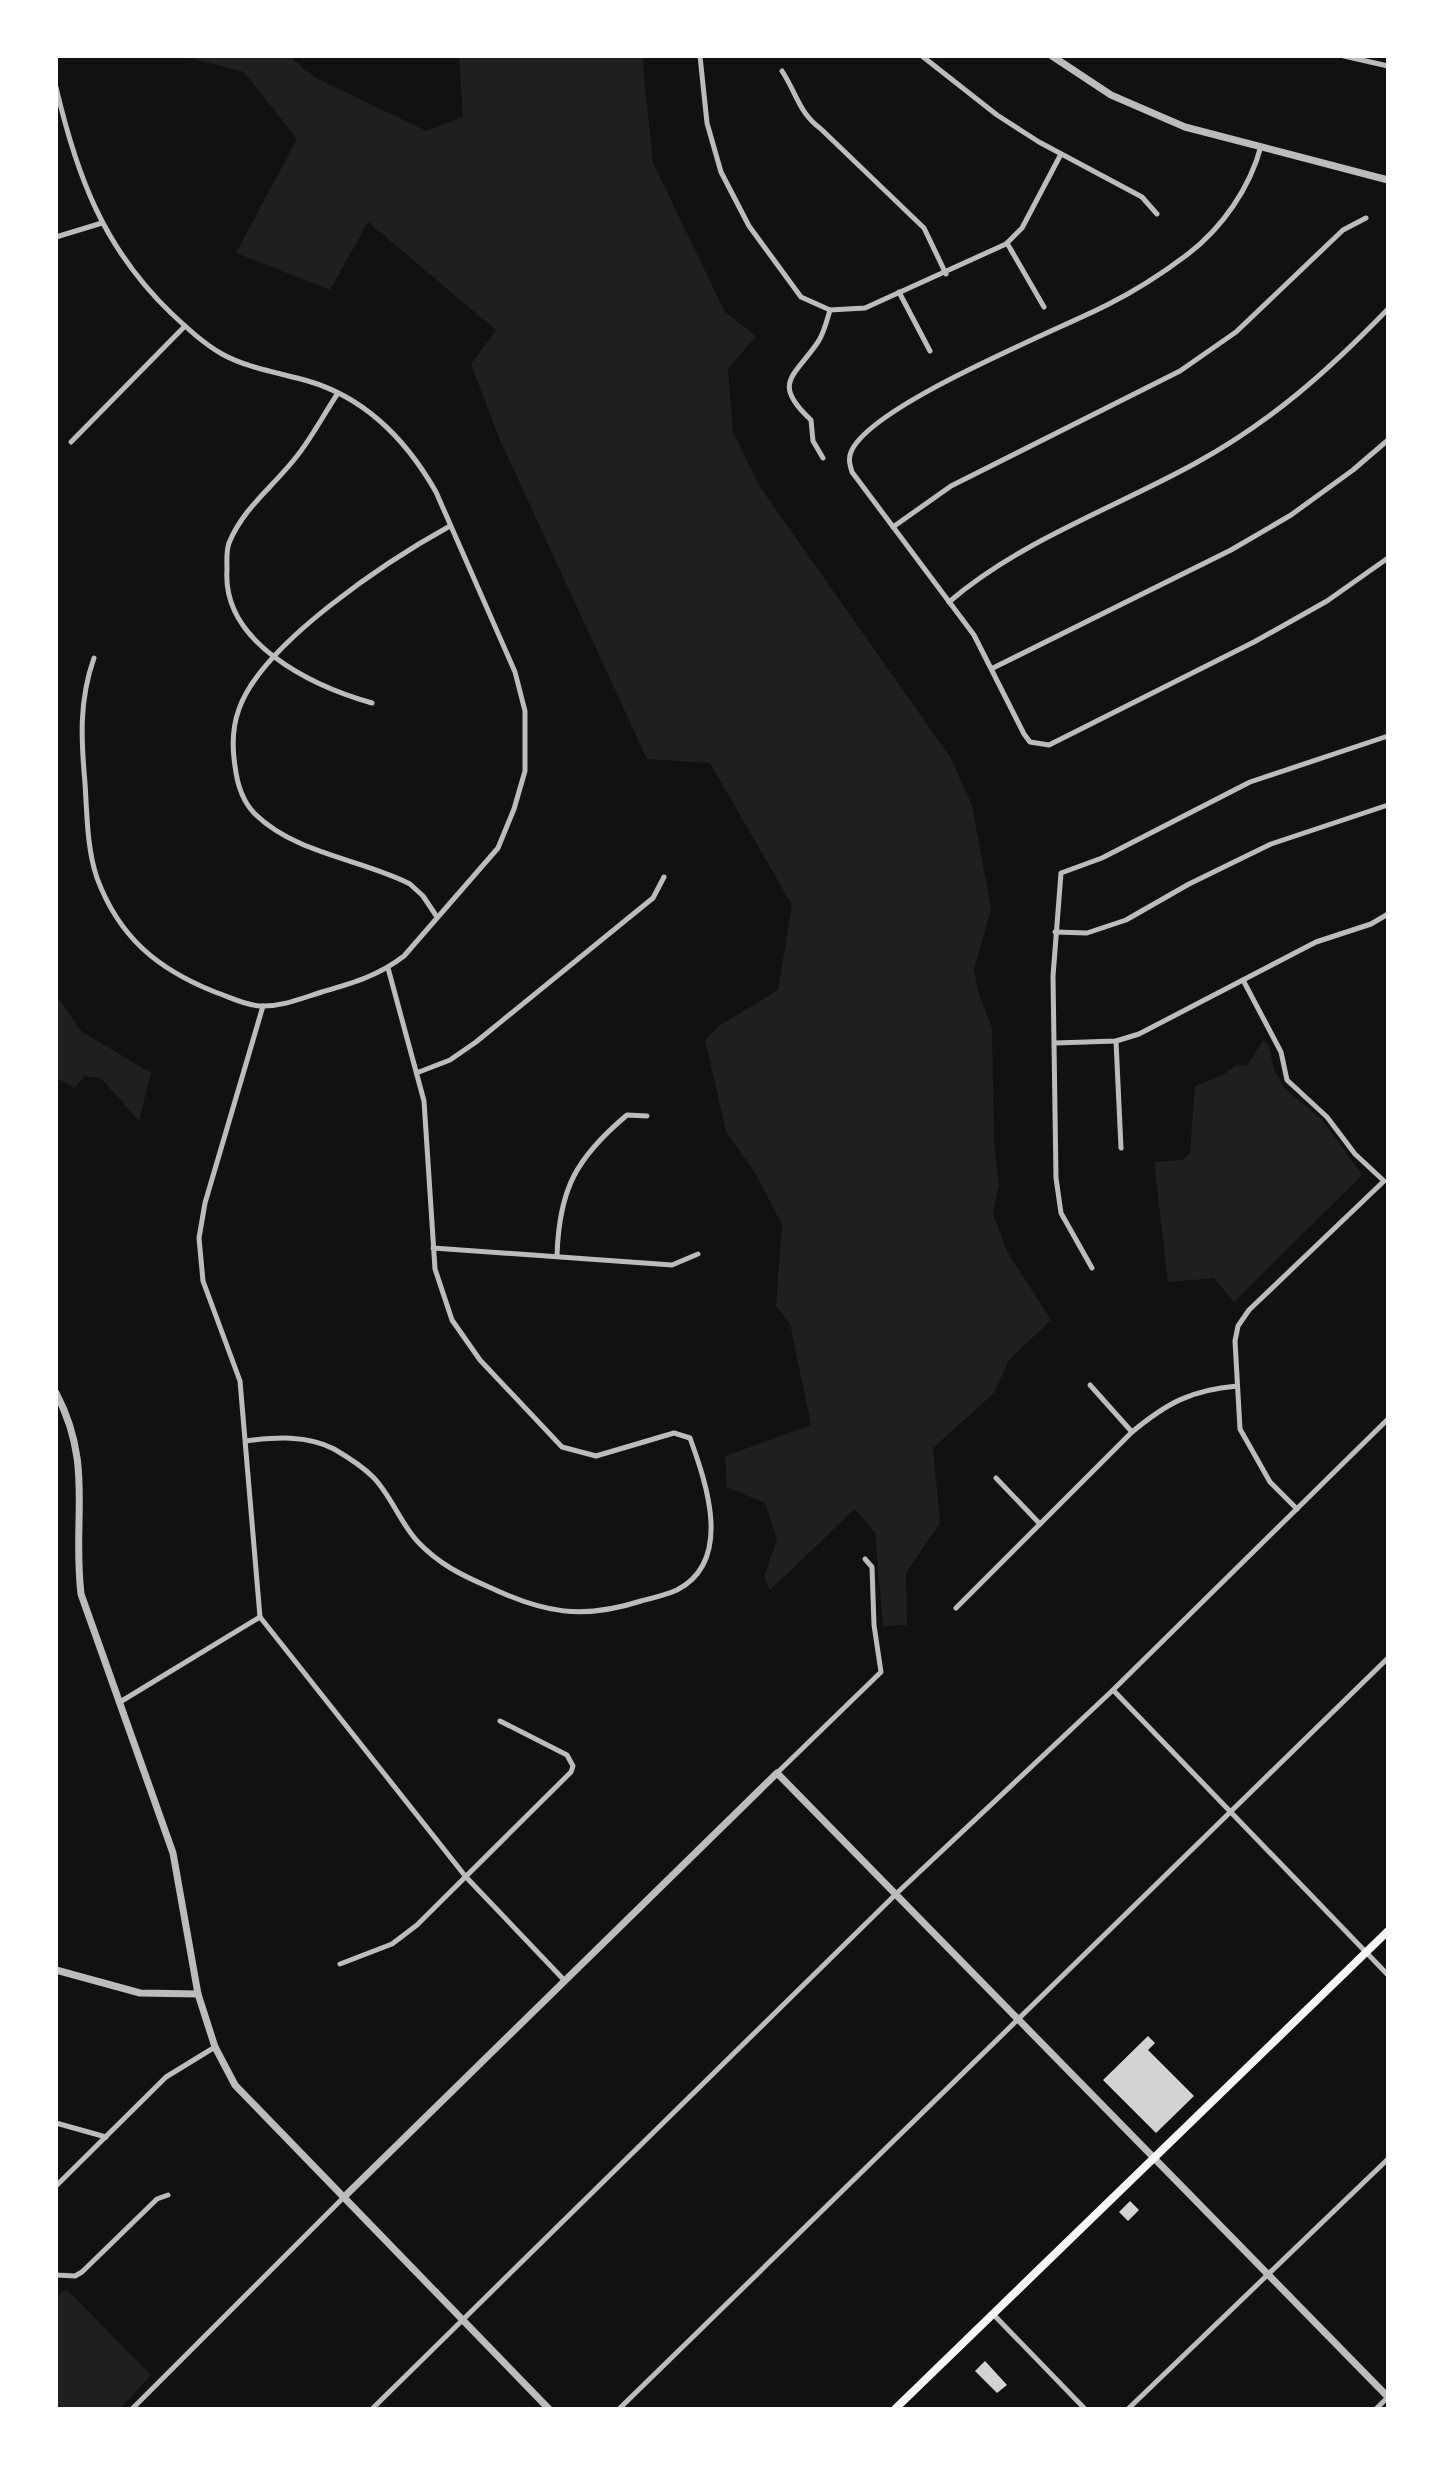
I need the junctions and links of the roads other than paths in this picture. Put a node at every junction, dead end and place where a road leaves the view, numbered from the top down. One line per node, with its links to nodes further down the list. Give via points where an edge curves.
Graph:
1 (700, 56): 20 (street, via 707,123 733,200 802,296)
2 (922, 56): 9 (street, via 997,115)
3 (1052, 56): 8 (street, via 1135,107 1185,127)
4 (1345, 56): 5 (street)
5 (1388, 66)
6 (782, 71): 16 (street, via 804,117 924,228)
7 (56, 87): 13 (street, via 71,149)
8 (1261, 146): 10 (street); 28 (street, via 1244,189 1225,218 1190,253 1109,304 893,410 856,444 850,453 852,472)
9 (1061, 153): 11 (street, via 1142,197); 15 (street, via 1022,228)
10 (1388, 180)
11 (1157, 214)
12 (1366, 218): 28 (street, via 1343,230 1236,332 1180,371 951,486)
13 (102, 223): 14 (street); 21 (street, via 146,289)
14 (56, 237)
15 (1007, 243): 16 (street); 18 (street)
16 (946, 274): 17 (street)
17 (900, 292): 20 (street, via 865,308); 22 (street)
18 (1044, 307)
19 (1388, 309): 30 (street, via 1311,385 1266,421 1195,464 1003,562)
20 (830, 310): 26 (street, via 820,340 796,368 789,390 792,402 811,420 813,441)
21 (185, 326): 23 (street, via 222,354); 25 (street)
22 (930, 351)
23 (338, 393): 27 (street, via 373,414 399,438 436,492); 31 (street, via 298,456 244,515 228,546 226,585 233,611 251,636)
24 (1388, 440): 33 (street, via 1279,522 1231,550)
25 (71, 442)
26 (823, 458)
27 (450, 526): 31 (street, via 404,551 332,602); 39 (street, via 515,672 525,711 525,771 498,848)
28 (893, 527): 30 (street)
29 (1388, 558): 33 (street, via 1327,601 1254,642 1049,745 1030,742)
30 (949, 602): 33 (street)
31 (276, 656): 34 (street, via 343,695); 39 (street, via 253,681 239,708 231,743 237,784 253,813 280,834 410,884)
32 (93, 658): 43 (street, via 80,725 90,849 114,915 140,949 191,982 248,1005)
33 (993, 668)
34 (372, 704)
35 (1388, 736): 40 (street, via 1250,782 1102,859 1061,873)
36 (1388, 805): 40 (street, via 1271,844 1126,920 1087,933)
37 (663, 877): 46 (street, via 653,898 476,1042 450,1060)
38 (1388, 914): 42 (street, via 1316,942)
39 (437, 917): 41 (street)
40 (1055, 932): 45 (street)
41 (388, 968): 43 (street, via 286,1003); 46 (street)
42 (1243, 980): 44 (street, via 1139,1034); 54 (street, via 1280,1052 1287,1080 1384,1181 1249,1310 1235,1341)
43 (263, 1006): 58 (street, via 205,1203 199,1238 203,1281 240,1381)
44 (1116, 1041): 45 (street); 48 (street)
45 (1055, 1043): 52 (street, via 1053,1124 1061,1213)
46 (419, 1072): 49 (street)
47 (647, 1116): 51 (street, via 628,1115 618,1123 594,1144 570,1180 558,1219)
48 (1121, 1148)
49 (433, 1248): 51 (street); 58 (street, via 452,1320 480,1360 562,1447 596,1456 674,1433 690,1438 706,1481 712,1542 695,1579 674,1591 613,1610 577,1614 528,1605 448,1569 416,1540 373,1477 333,1449 309,1440 274,1437)
50 (698, 1254): 51 (street, via 672,1265)
51 (557, 1256)
52 (1092, 1268)
53 (1090, 1385): 57 (street)
54 (1237, 1386): 57 (street, via 1188,1395 1164,1406); 60 (street, via 1240,1429 1270,1482)
55 (56, 1393): 67 (street, via 78,1451 81,1594)
56 (1388, 1419): 60 (street)
57 (1132, 1432): 61 (street)
58 (246, 1441): 64 (street)
59 (996, 1478): 61 (street)
60 (1297, 1509): 66 (street)
61 (1040, 1524): 63 (street)
62 (865, 1559): 69 (street, via 872,1567 881,1672)
63 (956, 1608)
64 (260, 1617): 67 (street); 71 (street)
65 (1388, 1658): 70 (street)
66 (1113, 1690): 70 (street); 72 (street)
67 (120, 1702): 79 (street, via 173,1853)
68 (500, 1721): 71 (street, via 567,1755 573,1766)
69 (778, 1773): 72 (street); 78 (street)
70 (1229, 1813): 74 (street); 80 (street)
71 (466, 1877): 75 (street, via 392,1944); 78 (street)
72 (897, 1893): 80 (street); 92 (street)
73 (1388, 1931): 74 (main road)
74 (1366, 1952): 77 (street); 84 (main road)
75 (340, 1964)
76 (56, 1970): 79 (street, via 140,1993)
77 (1388, 1975)
78 (565, 1981): 88 (street)
79 (198, 1994): 81 (street)
80 (1018, 2018): 84 (street); 97 (street)
81 (215, 2047): 83 (street, via 166,2077); 88 (street, via 234,2085)
82 (56, 2123): 83 (street)
83 (106, 2137): 86 (street)
84 (1153, 2158): 89 (street); 91 (main road)
85 (1388, 2159): 89 (street)
86 (56, 2186)
87 (168, 2196): 90 (street, via 157,2199 75,2277)
88 (344, 2197): 92 (street); 94 (street)
89 (1267, 2273): 93 (street); 100 (street)
90 (56, 2274)
91 (992, 2313): 98 (main road); 99 (street)
92 (463, 2319): 95 (street); 96 (street)
93 (1388, 2397): 101 (street)
94 (132, 2409)
95 (372, 2409)
96 (549, 2409)
97 (619, 2409)
98 (895, 2409)
99 (1085, 2409)
100 (1128, 2409)
101 (1376, 2409)

